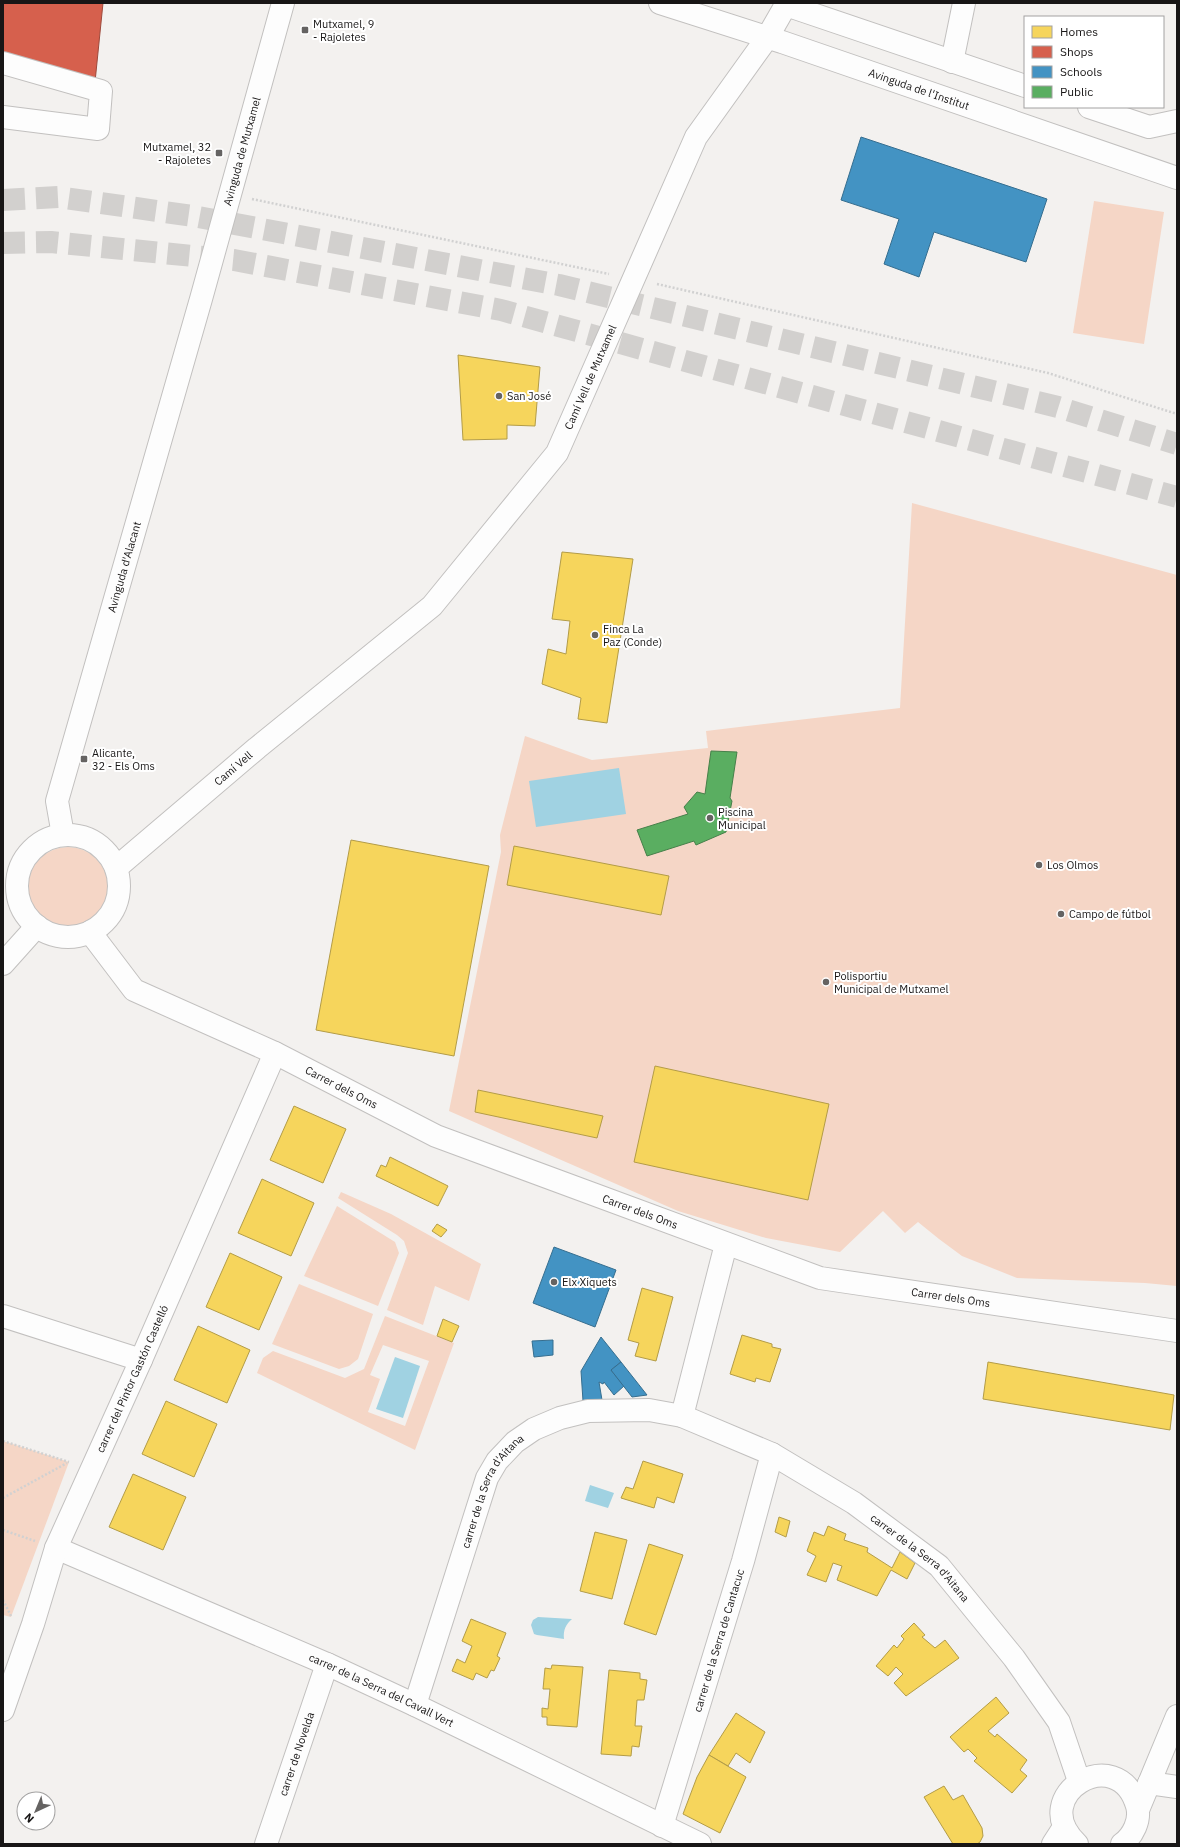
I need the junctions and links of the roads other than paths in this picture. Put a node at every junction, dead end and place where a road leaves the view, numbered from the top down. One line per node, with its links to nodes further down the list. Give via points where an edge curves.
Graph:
1 (283, 3): 13 (street, Avinguda de Mutxamel)
2 (660, 3): 5 (street, Avinguda de l'Institut)
3 (964, 3): 6 (street)
4 (787, 4): 5 (street, Camí Vell de Mutxamel); 6 (street)
5 (767, 38): 12 (street, Avinguda de l'Institut); 14 (street, Camí Vell de Mutxamel, via 696,137 557,453 432,606)
6 (952, 62): 8 (street)
7 (3, 63): 10 (street, via 101,91 98,129)
8 (1024, 86)
9 (1092, 108): 11 (street, via 1149,127)
10 (3, 117)
11 (1177, 121)
12 (1177, 178)
13 (201, 299): 15 (street, Avinguda d'Alacant, via 56,801)
14 (352, 672): 16 (street, Camí Vell, via 257,748)
15 (63, 835): 16 (street, via 80,836 95,843 108,854); 17 (street, via 35,847 25,859)
16 (116, 868): 19 (street, via 120,883 118,898 103,924)
17 (10, 892): 18 (street)
18 (37, 926): 19 (street, via 63,937); 20 (street)
19 (90, 932): 21 (street, Carrer dels Oms, via 134,990)
20 (3, 964)
21 (274, 1053): 22 (street, Carrer dels Oms, via 436,1136); 25 (street, carrer del Pintor Gastón Castelló)
22 (726, 1244): 24 (street, Carrer dels Oms, via 820,1278); 26 (street)
23 (3, 1316): 25 (street)
24 (1177, 1331)
25 (141, 1360): 28 (street, carrer del Pintor Gastón Castelló, via 92,1469)
26 (682, 1416): 27 (street, carrer de la Serra d'Aitana); 30 (street, carrer de la Serra d'Aitana, via 649,1410 588,1411 560,1418 534,1429 515,1442 497,1461 488,1478)
27 (772, 1454): 33 (street, carrer de la Serra d'Aitana, via 854,1503 939,1566 1014,1658 1059,1722); 37 (street, carrer de la Serra de Cantacuc, via 743,1561)
28 (48, 1545): 29 (street, carrer de la Serra del Cavall Vert); 31 (street, carrer del Pintor Gastón Castelló, via 33,1624)
29 (327, 1664): 30 (street, carrer de la Serra del Cavall Vert); 39 (street, carrer de Novelda)
30 (415, 1705): 37 (street, carrer de la Serra del Cavall Vert)
31 (3, 1710)
32 (1177, 1716): 34 (street)
33 (1079, 1781): 36 (street, via 1091,1776 1116,1779 1127,1786); 38 (street, via 1064,1801)
34 (1149, 1784): 35 (street); 36 (street)
35 (1177, 1787)
36 (1138, 1810): 42 (street, via 1137,1823 1132,1834)
37 (662, 1826): 40 (street, carrer de la Serra del Cavall Vert)
38 (1059, 1835): 41 (street, via 1070,1836)
39 (266, 1844)
40 (700, 1844)
41 (1077, 1844)
42 (1122, 1844)

